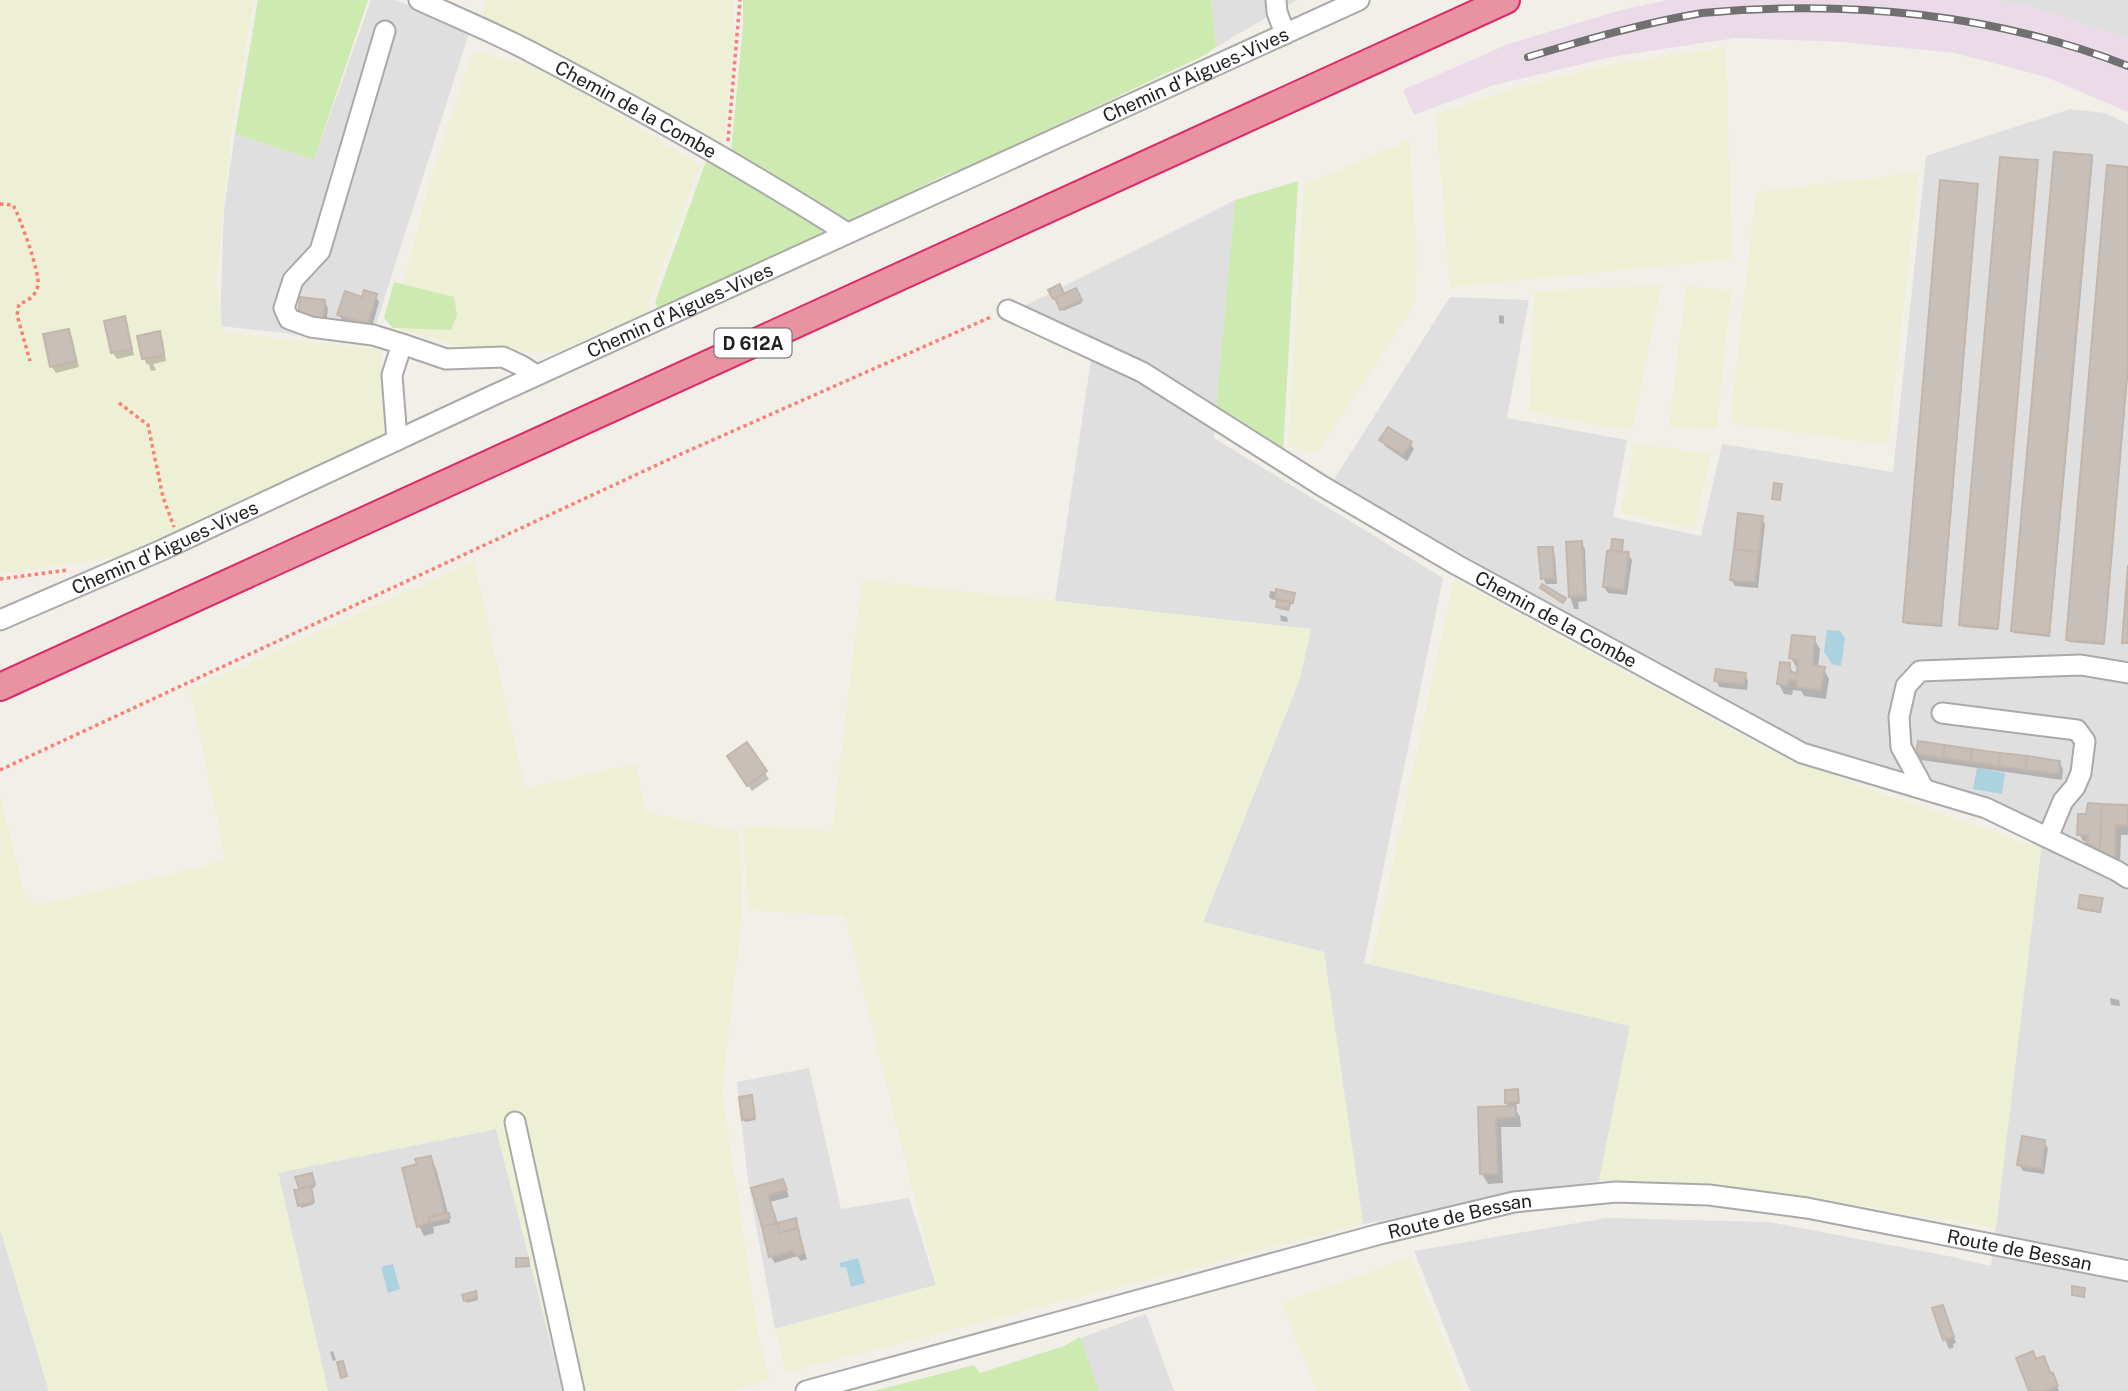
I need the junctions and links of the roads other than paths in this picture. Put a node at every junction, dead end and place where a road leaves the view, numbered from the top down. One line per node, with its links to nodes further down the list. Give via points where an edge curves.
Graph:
1 (419, 0): 7 (street, Chemin de la Combe, via 529,51 726,160)
2 (1276, 0): 6 (street)
3 (1359, 0): 6 (street, Chemin d'Aigues-Vives)
4 (1506, 0): 14 (highway, D 612A)
5 (385, 31): 9 (street, via 320,250 293,280 284,308 289,319 311,327 373,335)
6 (1285, 34): 7 (street, Chemin d'Aigues-Vives)
7 (846, 233): 10 (street, Chemin d'Aigues-Vives)
8 (1008, 310): 16 (street, Chemin de la Combe, via 1142,372 1457,565 1802,753)
9 (402, 344): 10 (street, via 446,359 503,357); 11 (street, via 392,375)
10 (537, 375): 11 (street, Chemin d'Aigues-Vives)
11 (397, 440): 12 (street, Chemin d'Aigues-Vives)
12 (0, 620)
13 (2128, 673): 16 (street, via 2081,665 1920,671 1906,686 1899,717 1901,747)
14 (0, 687)
15 (1942, 713): 17 (street, via 2077,730 2085,741 2081,772)
16 (1924, 789): 17 (street, Chemin de la Combe, via 1986,808)
17 (2048, 837): 18 (street, Chemin de la Combe)
18 (2128, 878)
19 (515, 1122): 21 (street)
20 (2128, 1271): 22 (street, Route de Bessan, via 1807,1208 1709,1195 1616,1192 1514,1202 1380,1234)
21 (574, 1391)
22 (806, 1391)

